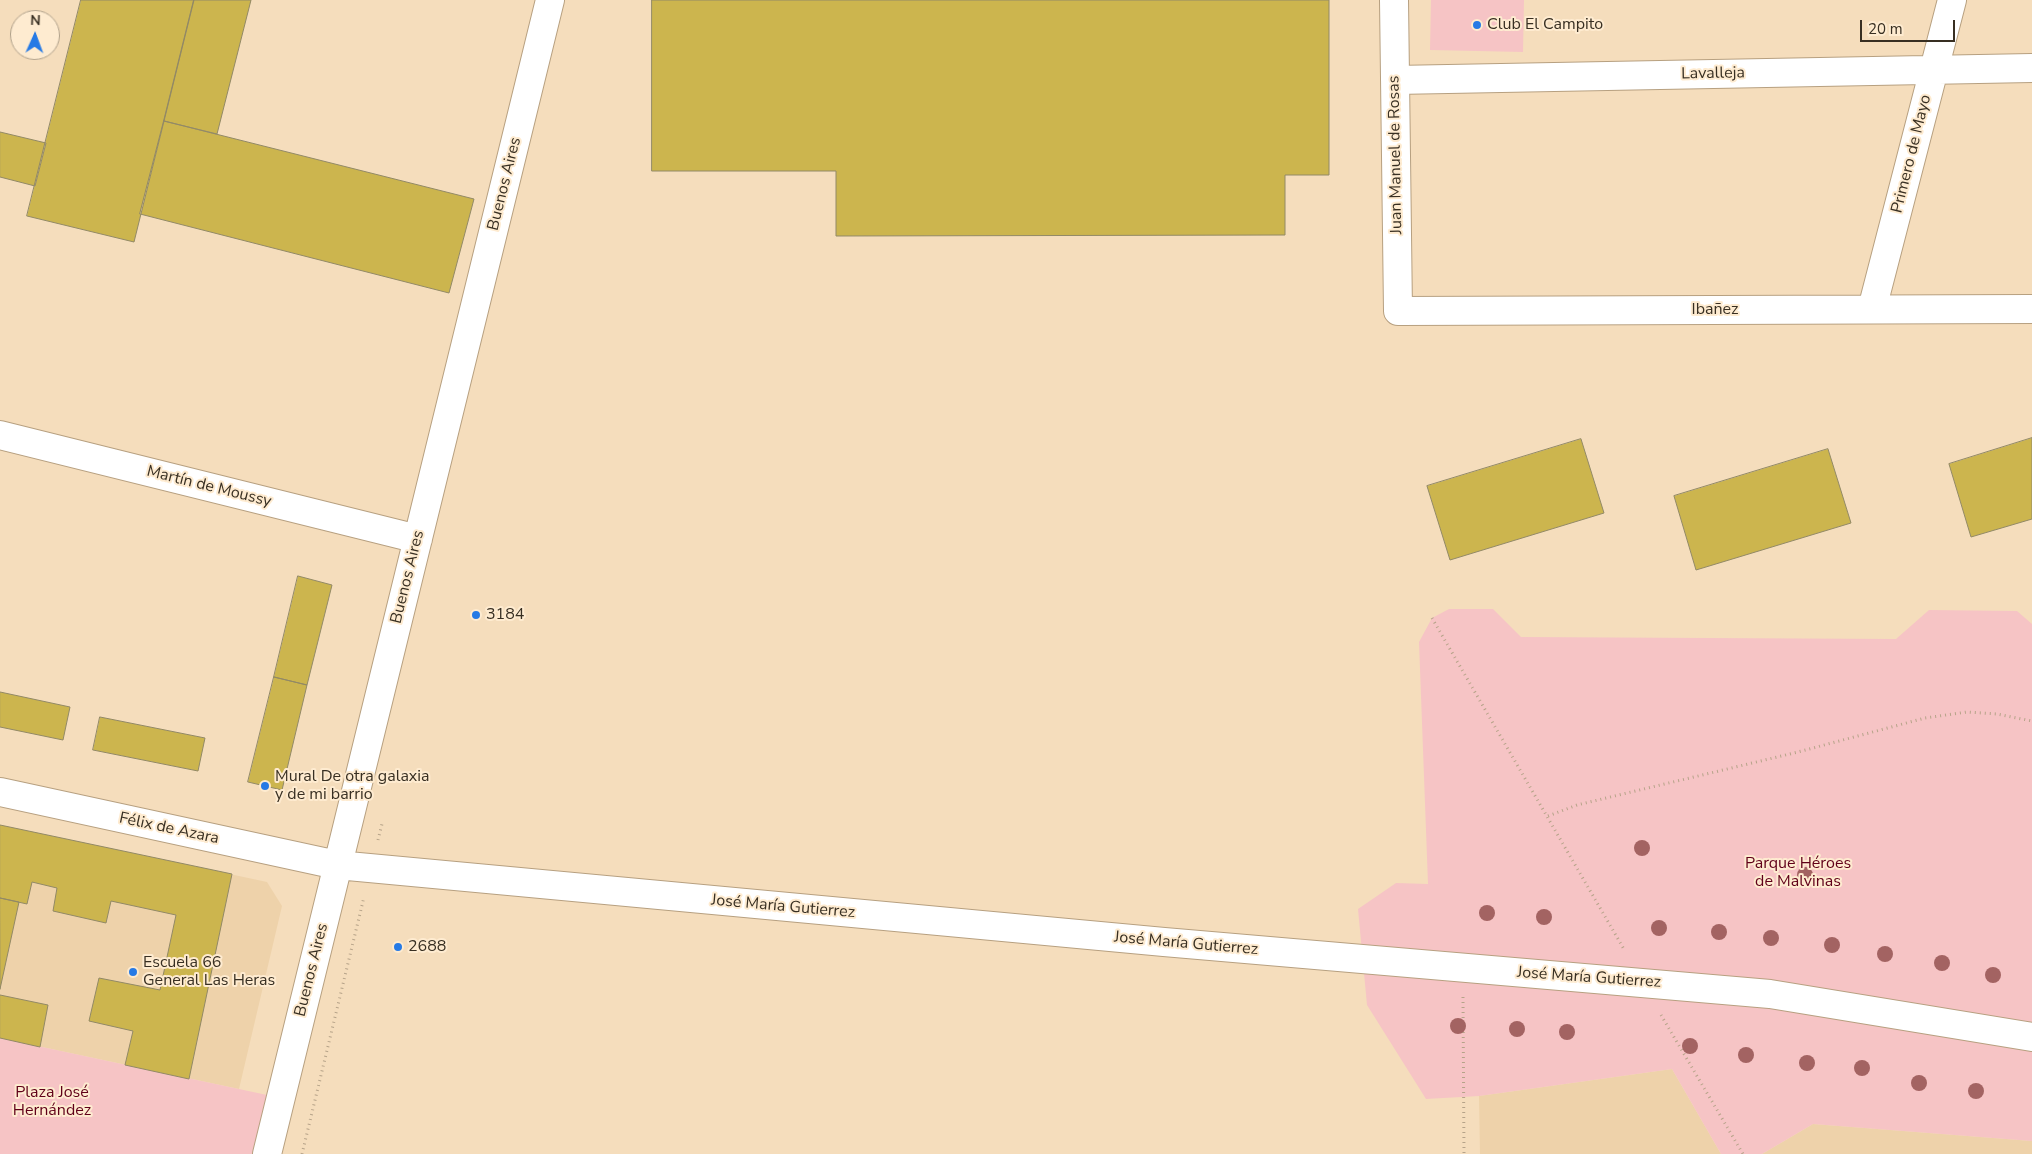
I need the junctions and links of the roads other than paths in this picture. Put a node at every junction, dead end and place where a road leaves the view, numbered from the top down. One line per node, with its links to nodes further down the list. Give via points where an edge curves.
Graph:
1 (550, 0): 11 (street, Buenos Aires)
2 (1394, 0): 6 (street, Juan Manuel de Rosas)
3 (1952, 0): 5 (street, Primero de Mayo)
4 (2032, 68): 5 (street, Lavalleja)
5 (1933, 70): 6 (street, Lavalleja); 7 (street, Primero de Mayo)
6 (1395, 80): 9 (street, Juan Manuel de Rosas)
7 (1872, 309): 8 (street, Ibañez); 9 (street, Ibañez)
8 (2032, 309)
9 (1398, 310)
10 (0, 435): 11 (street, Martín de Moussy)
11 (418, 539): 13 (street, Buenos Aires)
12 (0, 792): 13 (street, Félix de Azara)
13 (337, 865): 14 (street, José María Gutierrez, via 1770,994); 15 (street, Buenos Aires)
14 (2032, 1037)
15 (267, 1154)

